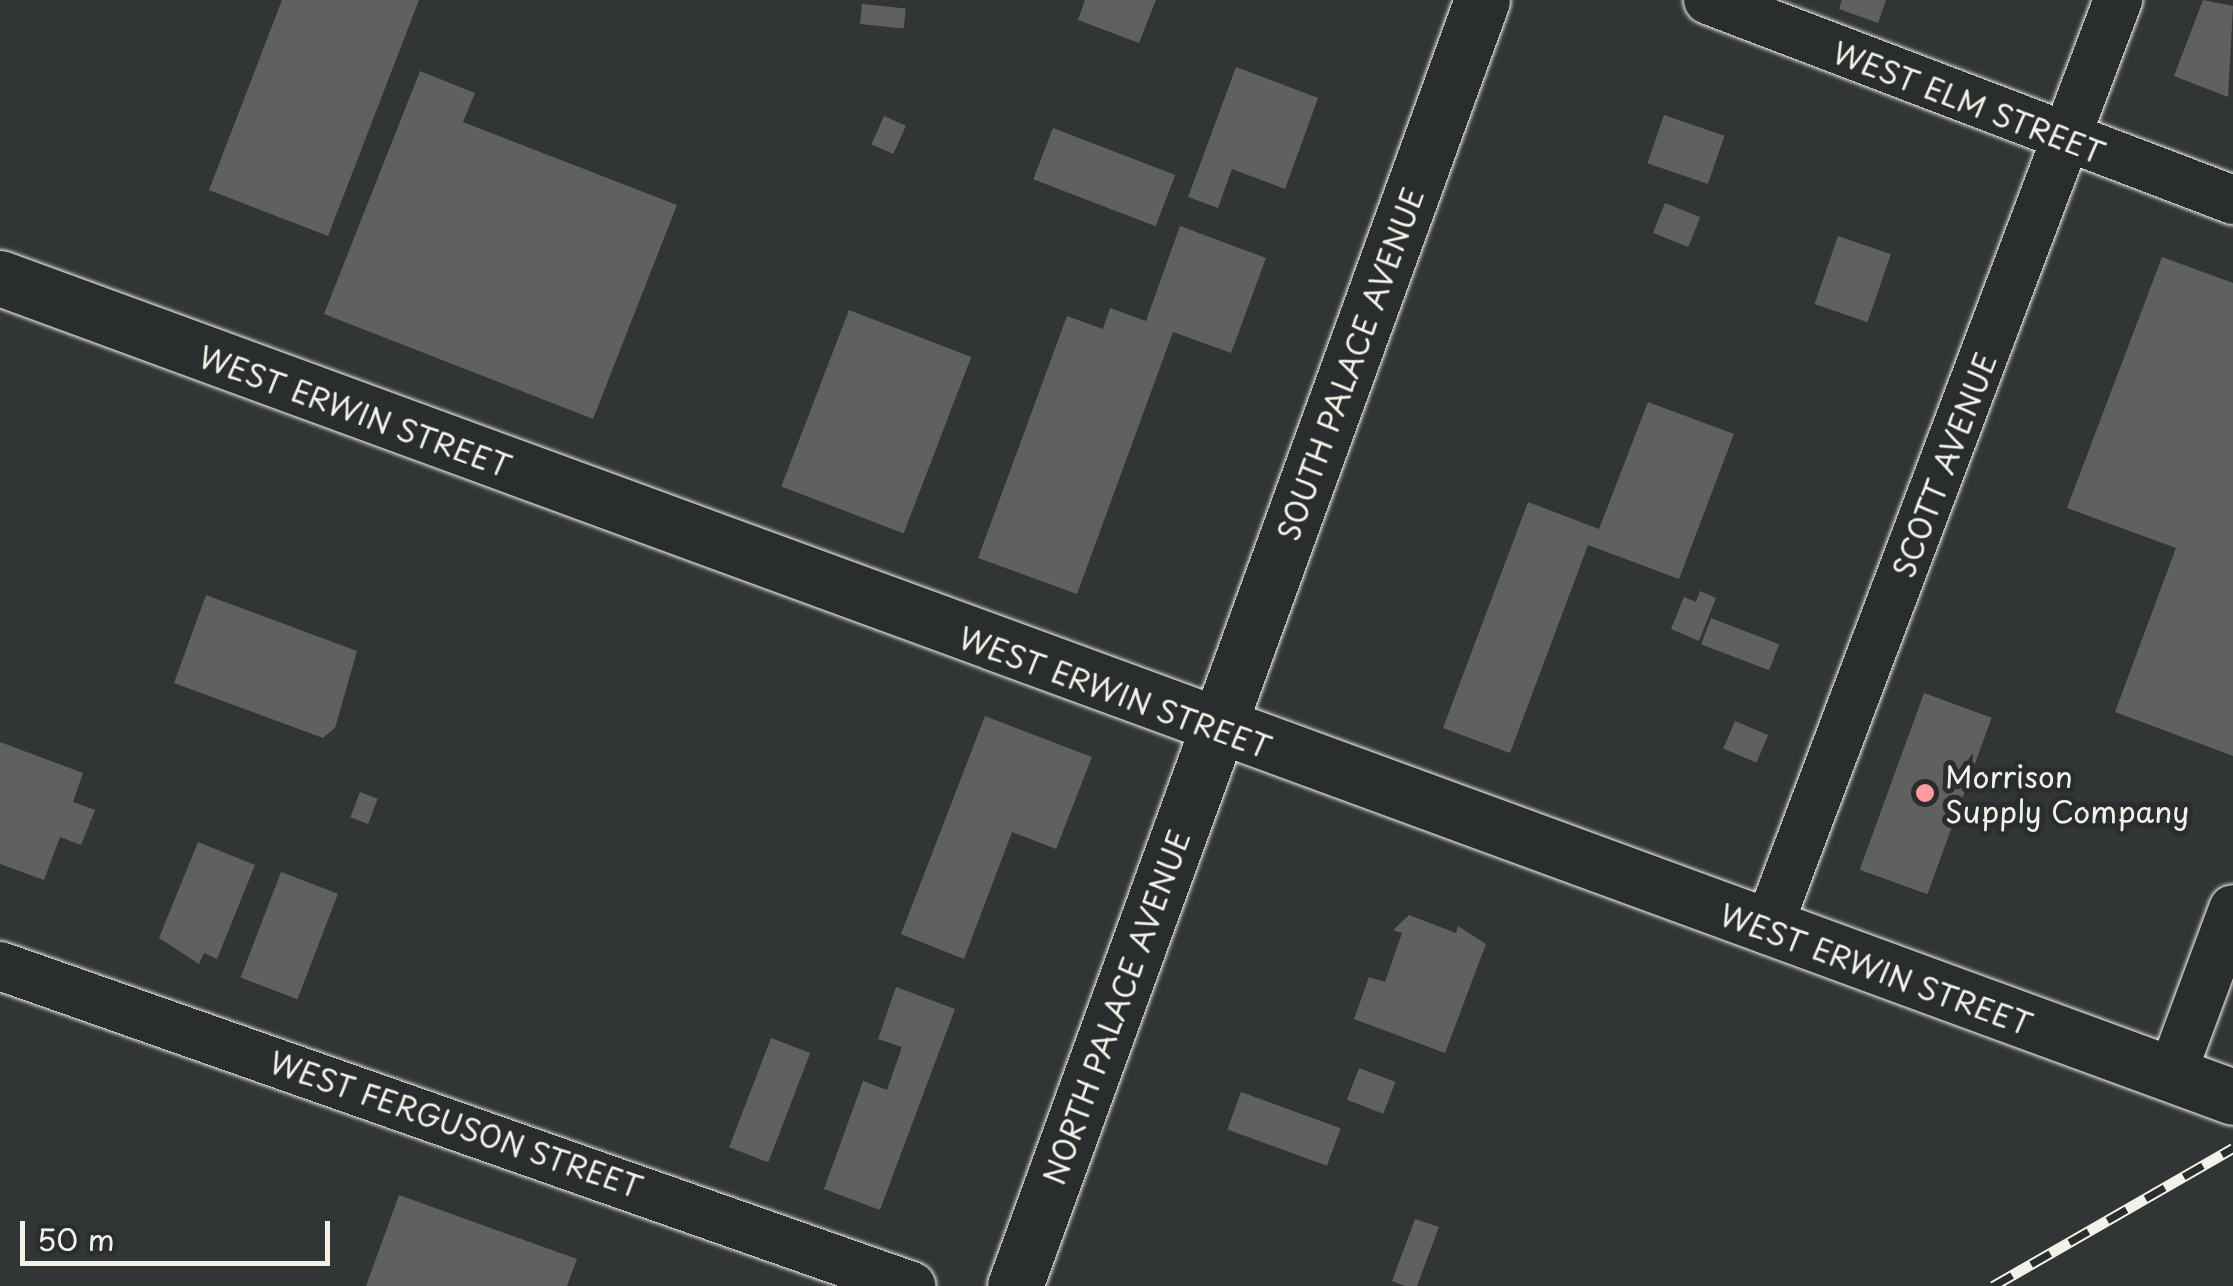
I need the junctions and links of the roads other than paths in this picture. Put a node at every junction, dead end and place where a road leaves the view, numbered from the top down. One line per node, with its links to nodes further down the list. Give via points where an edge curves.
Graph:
1 (1482, 0): 7 (main road, SOUTH PALACE AVENUE)
2 (1708, 0): 4 (street, WEST ELM STREET)
3 (2118, 0): 4 (street, SCOTT AVENUE)
4 (2066, 142): 5 (street, WEST ELM STREET); 9 (street, SCOTT AVENUE)
5 (2233, 200)
6 (0, 278): 7 (main road, WEST ERWIN STREET)
7 (1216, 728): 9 (main road, WEST ERWIN STREET); 14 (main road, NORTH PALACE AVENUE)
8 (2233, 909): 11 (street)
9 (1767, 930): 11 (main road, WEST ERWIN STREET)
10 (0, 966): 13 (street, WEST FERGUSON STREET)
11 (2171, 1076): 12 (main road, WEST ERWIN STREET)
12 (2233, 1098)
13 (910, 1286)
14 (1015, 1286)

